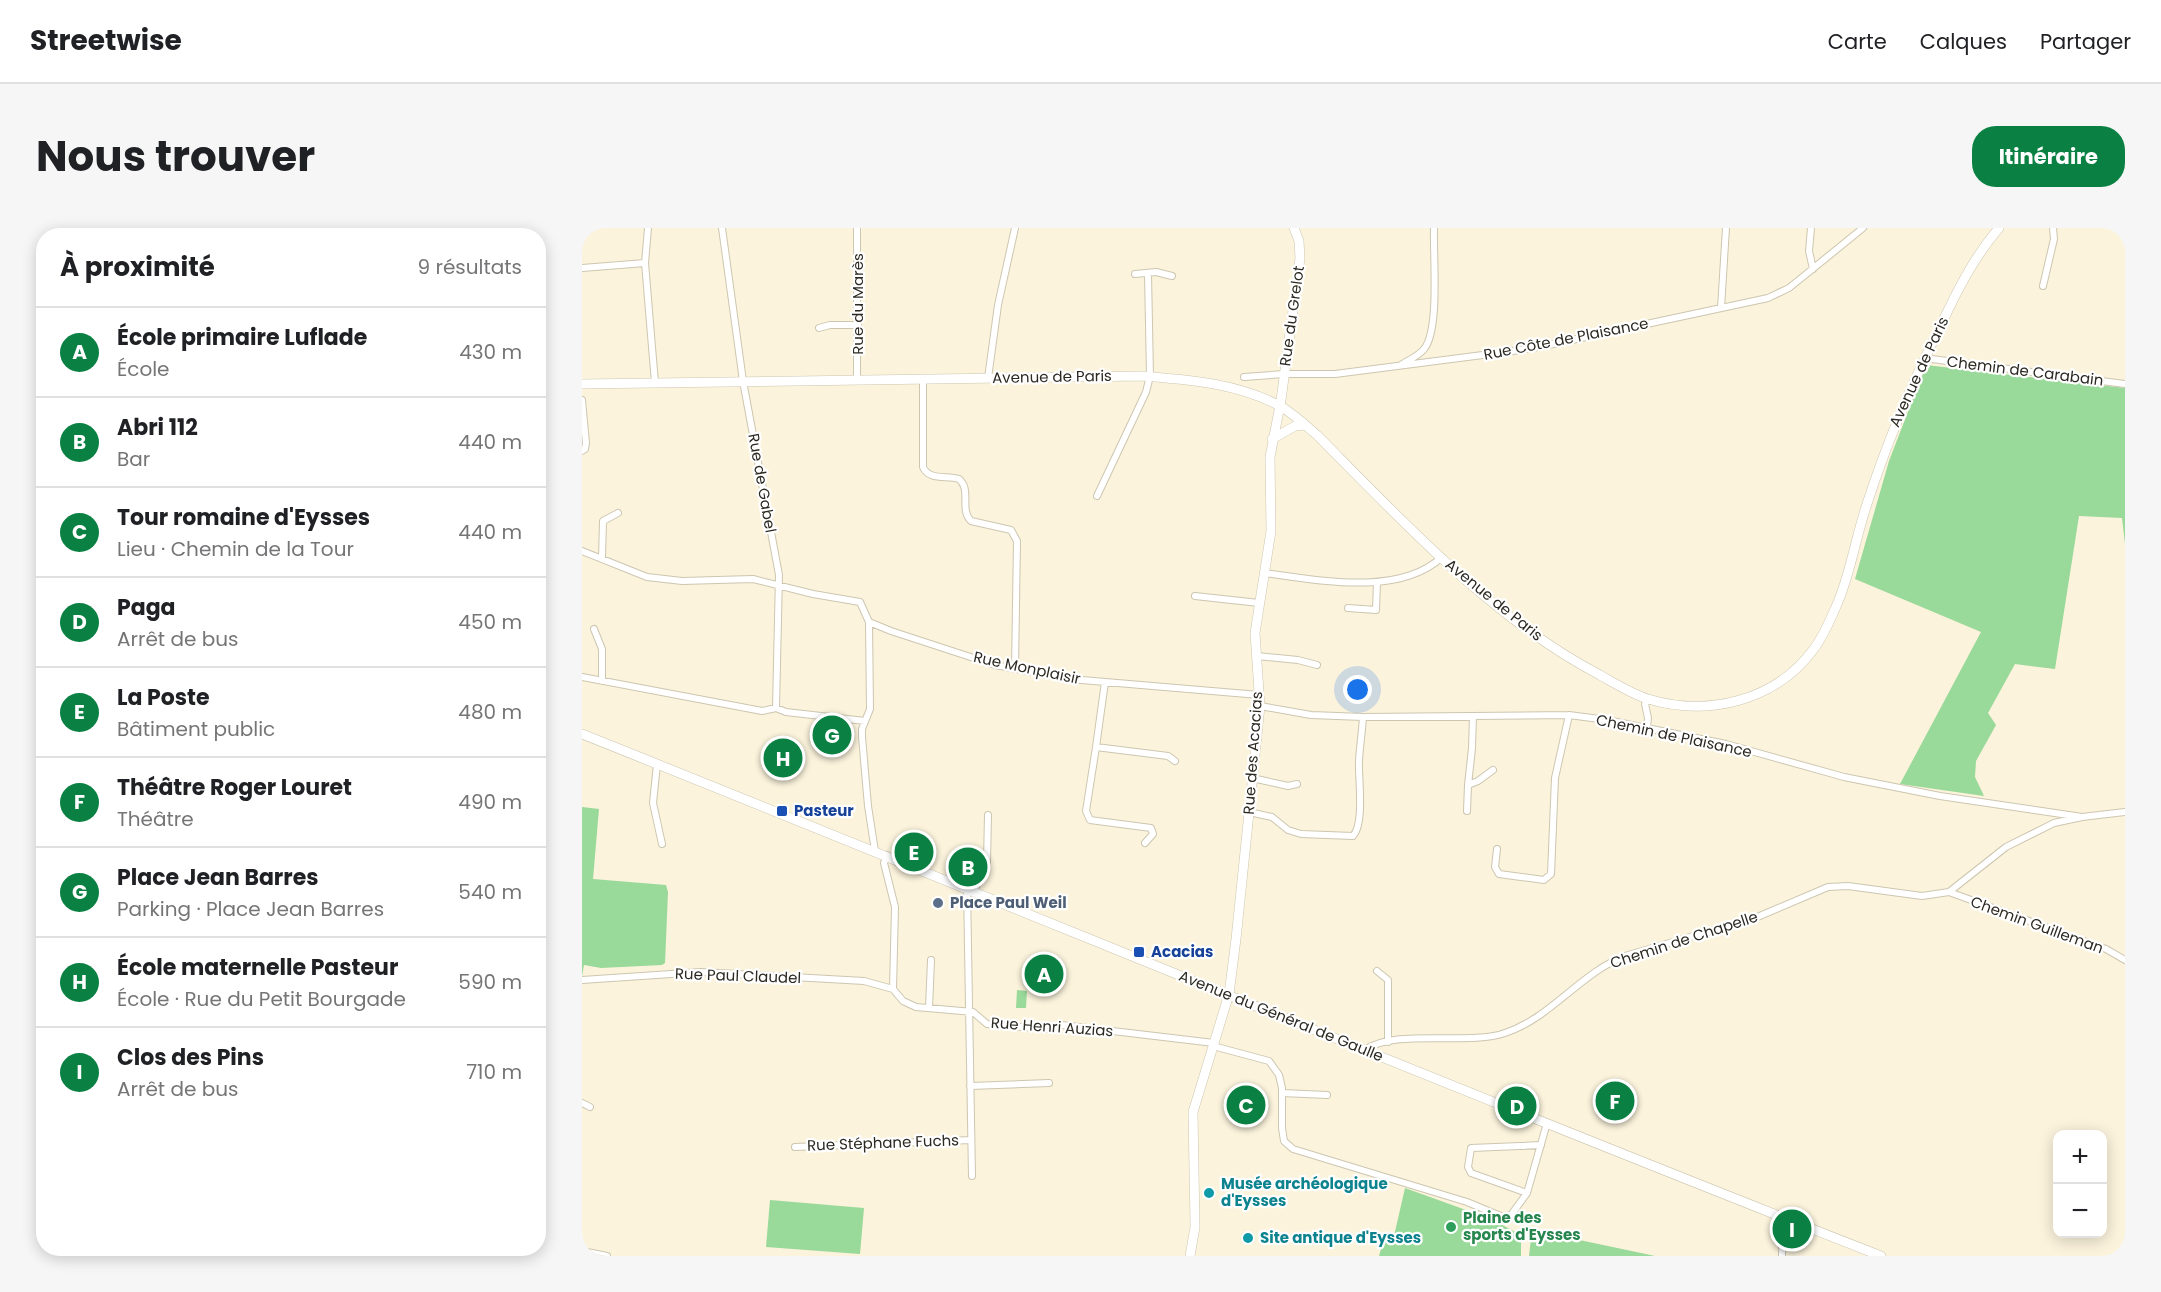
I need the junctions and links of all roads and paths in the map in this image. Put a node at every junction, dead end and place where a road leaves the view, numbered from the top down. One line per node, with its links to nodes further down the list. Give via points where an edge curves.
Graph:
1 (648, 228): 12 (street)
2 (722, 228): 30 (street, Rue de Gabel)
3 (857, 228): 20 (street, Rue du Marès)
4 (1015, 228): 26 (street, via 998,305)
5 (1294, 228): 27 (main road, Rue du Grelot, via 1300,258)
6 (1434, 228): 23 (street, via 1435,322 1431,339 1423,351)
7 (1726, 228): 19 (street)
8 (1811, 228): 14 (street, via 1809,251)
9 (1863, 228): 14 (street, Rue Côte de Plaisance)
10 (1999, 228): 22 (main road, Avenue de Paris, via 1959,288)
11 (2053, 228): 18 (street)
12 (645, 264): 13 (street); 31 (street)
13 (582, 267)
14 (1813, 269): 19 (street, Rue Côte de Plaisance, via 1789,288 1767,298)
15 (1135, 274): 16 (street)
16 (1148, 274): 17 (street); 24 (street)
17 (1172, 276)
18 (2043, 286)
19 (1721, 308): 23 (street, Rue Côte de Plaisance, via 1544,346)
20 (858, 325): 21 (street); 29 (street, Rue du Marès)
21 (819, 328)
22 (1924, 358): 33 (street, Chemin de Carabain); 60 (main road, Avenue de Paris, via 1891,433 1840,599 1814,650 1776,684 1731,703 1677,706)
23 (1398, 366): 27 (street, Rue Côte de Plaisance)
24 (1150, 376): 26 (main road, Avenue de Paris); 34 (main road, Avenue de Paris, via 1202,381); 40 (street)
25 (1244, 377): 27 (street, Rue Côte de Plaisance)
26 (988, 378): 28 (main road, Avenue de Paris)
27 (1284, 378): 34 (main road, via 1276,392); 36 (main road, Rue du Grelot)
28 (923, 379): 29 (main road, Avenue de Paris); 55 (street, via 925,472 963,482 965,511 971,521 1011,530 1016,536)
29 (857, 380): 30 (main road, Avenue de Paris)
30 (743, 381): 31 (main road, Avenue de Paris); 47 (street, Rue de Gabel)
31 (655, 383): 32 (main road, Avenue de Paris)
32 (582, 384)
33 (2125, 384)
34 (1262, 398): 36 (main road, Avenue de Paris)
35 (582, 399): 39 (street, via 586,444)
36 (1279, 405): 37 (main road, Avenue de Paris); 38 (main road, Rue des Acacias)
37 (1305, 425): 38 (main road); 43 (main road, Avenue de Paris)
38 (1272, 439): 45 (main road, Rue des Acacias, via 1271,531)
39 (582, 451)
40 (1097, 496)
41 (618, 513): 44 (street, via 603,521)
42 (582, 551): 44 (street)
43 (1442, 557): 46 (street, via 1419,573); 60 (main road, Avenue de Paris, via 1493,603 1569,659)
44 (602, 558): 47 (street, via 655,578 753,579)
45 (1265, 573): 46 (street); 49 (main road, Rue des Acacias)
46 (1377, 582): 50 (street, via 1376,610)
47 (779, 586): 51 (street, via 860,602); 62 (street, Rue de Gabel)
48 (1195, 596): 49 (street)
49 (1259, 603): 53 (main road, Rue des Acacias)
50 (1348, 608)
51 (869, 622): 55 (street, Rue Monplaisir); 66 (street, via 870,709)
52 (594, 629): 57 (street, via 602,649)
53 (1257, 656): 54 (street); 59 (main road, Rue des Acacias)
54 (1317, 665)
55 (1015, 668): 58 (street, Rue Monplaisir)
56 (582, 678): 57 (street)
57 (602, 681): 62 (street, via 762,711)
58 (1105, 682): 59 (street, Rue Monplaisir); 69 (street)
59 (1259, 695): 61 (main road, Rue des Acacias)
60 (1648, 699): 67 (street)
61 (1260, 706): 65 (street, Chemin de Plaisance, via 1311,715); 73 (main road, Rue des Acacias)
62 (776, 708): 66 (street)
63 (1569, 715): 64 (street, Chemin de Plaisance); 67 (street, Chemin de Plaisance); 83 (street, via 1555,778 1551,874 1544,880 1499,874 1495,867)
64 (1473, 716): 65 (street, Chemin de Plaisance); 75 (street)
65 (1363, 717): 77 (street, via 1356,834 1301,834 1288,830 1272,817)
66 (865, 721): 84 (street, via 863,759)
67 (1647, 727): 80 (street, Chemin de Plaisance, via 1844,777)
68 (582, 734): 71 (main road, Avenue du Général de Gaulle)
69 (1096, 747): 70 (street, via 1168,756); 81 (street, via 1086,811 1090,820 1151,828 1153,834)
70 (1175, 762)
71 (657, 764): 82 (street, via 653,803); 84 (main road, Avenue du Général de Gaulle)
72 (1493, 770): 75 (street)
73 (1252, 778): 74 (street, via 1288,786); 77 (main road, Rue des Acacias)
74 (1297, 783)
75 (1468, 785): 76 (street)
76 (1467, 811)
77 (1249, 812): 93 (main road, Rue des Acacias)
78 (2125, 812): 80 (street)
79 (988, 815): 86 (street, via 987,862)
80 (2082, 817): 87 (street, via 2054,823 2006,847)
81 (1145, 843)
82 (662, 844)
83 (1497, 849)
84 (875, 851): 85 (main road, Avenue du Général de Gaulle)
85 (887, 855): 86 (main road, Avenue du Général de Gaulle); 92 (street, via 884,862 895,907)
86 (970, 890): 93 (main road, Avenue du Général de Gaulle); 95 (street)
87 (1949, 892): 89 (street, Chemin Guilleman, via 2106,949); 96 (street, Chemin de Chapelle, via 1922,897 1848,886 1828,887 1755,918 1608,962 1525,1025 1508,1032 1493,1037)
88 (931, 960): 94 (street)
89 (2125, 960)
90 (1377, 971): 96 (street, via 1389,980)
91 (582, 980): 92 (street, Rue Paul Claudel, via 701,972 864,981)
92 (893, 989): 94 (street, Rue Henri Auzias, via 916,1008)
93 (1229, 994): 97 (main road, Rue des Acacias); 98 (main road, Avenue du Général de Gaulle)
94 (929, 1008): 95 (street, Rue Henri Auzias)
95 (968, 1011): 97 (street, Rue Henri Auzias, via 987,1024 1047,1029 1062,1025); 100 (street)
96 (1388, 1042): 98 (street, Chemin de Chapelle)
97 (1214, 1045): 101 (street, Rue Henri Auzias, via 1269,1061 1279,1075); 114 (main road, Rue des Acacias, via 1193,1112 1195,1220)
98 (1365, 1050): 105 (main road, Avenue du Général de Gaulle)
99 (1049, 1083): 100 (street)
100 (970, 1086): 106 (street)
101 (1282, 1093): 102 (street); 110 (street, via 1284,1141 1293,1149 1467,1202 1503,1217 1511,1215)
102 (1328, 1095)
103 (582, 1103): 104 (street)
104 (590, 1107)
105 (1547, 1123): 107 (street); 111 (main road, Avenue du Général de Gaulle)
106 (971, 1140): 108 (street, Rue Stéphane Fuchs); 109 (street)
107 (1541, 1145): 110 (street); 110 (street, via 1472,1148 1468,1167 1471,1173)
108 (795, 1147)
109 (972, 1176)
110 (1527, 1193)
111 (1783, 1218): 115 (street); 116 (main road, Avenue du Général de Gaulle)
112 (582, 1251): 113 (street)
113 (607, 1256)
114 (1190, 1256)
115 (1782, 1256)
116 (1881, 1256)

